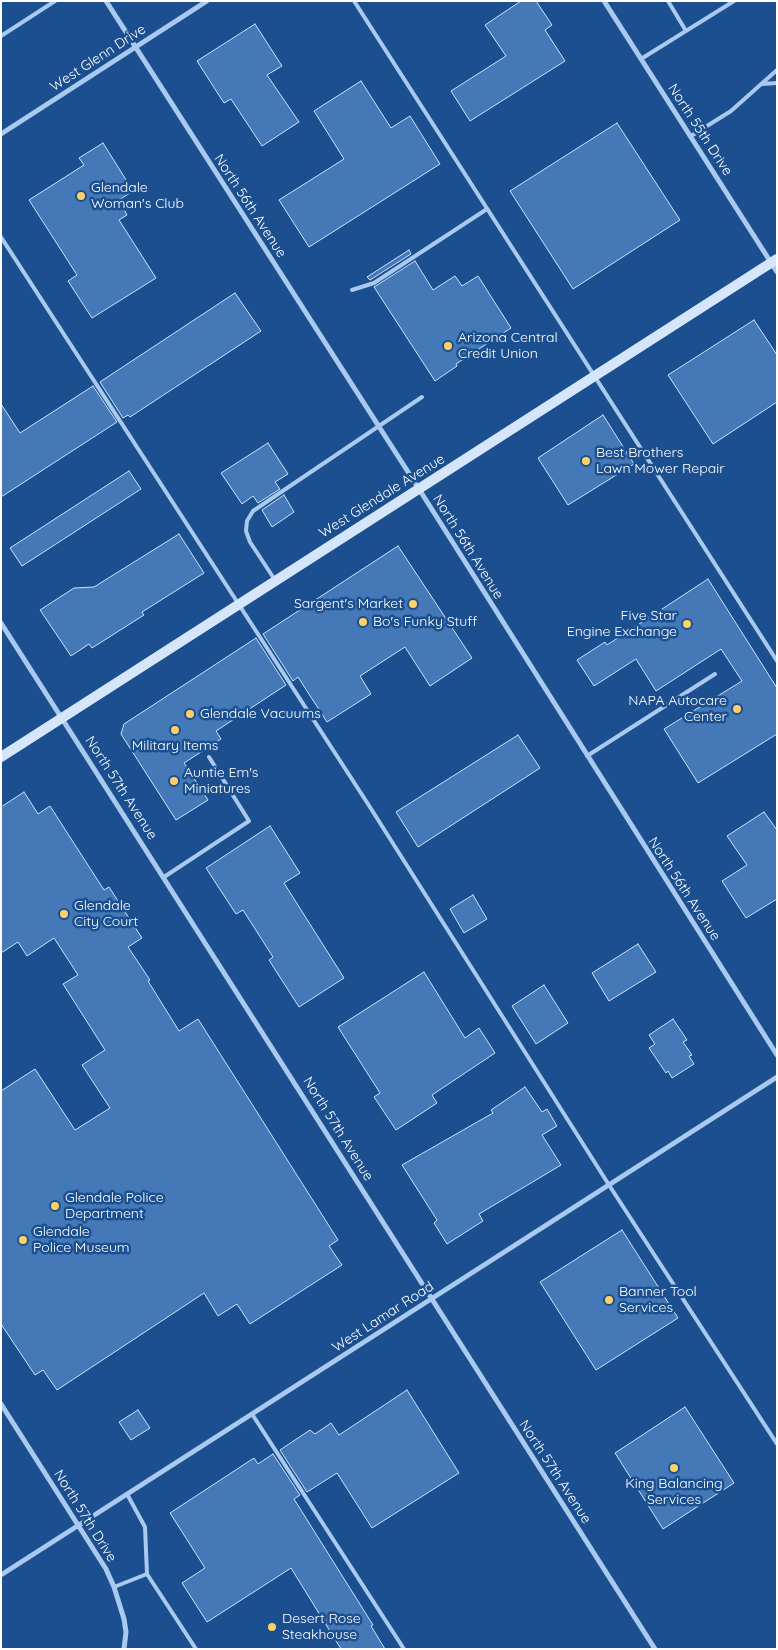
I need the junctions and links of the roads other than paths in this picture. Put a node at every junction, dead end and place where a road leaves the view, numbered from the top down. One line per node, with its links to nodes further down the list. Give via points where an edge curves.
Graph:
1 (54, 1): 9 (lane)
2 (106, 1): 10 (street, North 56th Avenue)
3 (207, 1): 10 (street, West Glenn Drive)
4 (354, 1): 17 (lane)
5 (604, 1): 11 (street, North 55th Drive)
6 (668, 1): 8 (lane)
7 (734, 1): 8 (lane)
8 (686, 31): 11 (lane)
9 (1, 36)
10 (135, 47): 15 (street, West Glenn Drive); 23 (street, North 56th Avenue)
11 (641, 59): 16 (street, North 55th Drive)
12 (777, 70): 14 (lane)
13 (777, 83): 14 (lane)
14 (762, 84): 16 (lane, via 731,111)
15 (1, 134)
16 (691, 136): 19 (street, North 55th Drive)
17 (487, 209): 20 (lane, via 374,283); 21 (lane)
18 (1, 237): 26 (lane)
19 (775, 264): 21 (main road, West Glendale Avenue)
20 (352, 290)
21 (594, 376): 24 (main road, West Glendale Avenue); 28 (lane)
22 (422, 397): 23 (lane)
23 (377, 425): 24 (street, North 56th Avenue); 25 (lane, via 253,511 246,531)
24 (418, 489): 25 (main road, West Glendale Avenue); 33 (street, North 56th Avenue)
25 (276, 580): 26 (main road, West Glendale Avenue)
26 (239, 603): 30 (main road, West Glendale Avenue); 37 (lane)
27 (1, 623): 30 (street, North 57th Avenue)
28 (777, 661)
29 (715, 674): 33 (lane)
30 (62, 717): 31 (main road, West Glendale Avenue); 34 (street, North 57th Avenue)
31 (1, 756)
32 (209, 757): 34 (lane, via 249,821)
33 (586, 757): 35 (street, North 56th Avenue)
34 (164, 877): 38 (street, North 57th Avenue)
35 (777, 1055)
36 (777, 1077): 37 (street, West Lamar Road)
37 (609, 1185): 38 (street, West Lamar Road); 41 (lane)
38 (433, 1299): 40 (street, West Lamar Road); 50 (street, North 57th Avenue)
39 (1, 1404): 43 (street, North 57th Drive)
40 (252, 1414): 42 (street, West Lamar Road); 49 (lane)
41 (777, 1444)
42 (127, 1494): 43 (street, West Lamar Road); 44 (lane, via 145,1528)
43 (78, 1525): 45 (street, West Lamar Road); 46 (street, North 57th Drive)
44 (147, 1574): 46 (lane); 48 (lane)
45 (1, 1575)
46 (114, 1587): 47 (street, North 57th Drive, via 124,1619)
47 (124, 1649)
48 (196, 1649)
49 (404, 1649)
50 (655, 1649)

